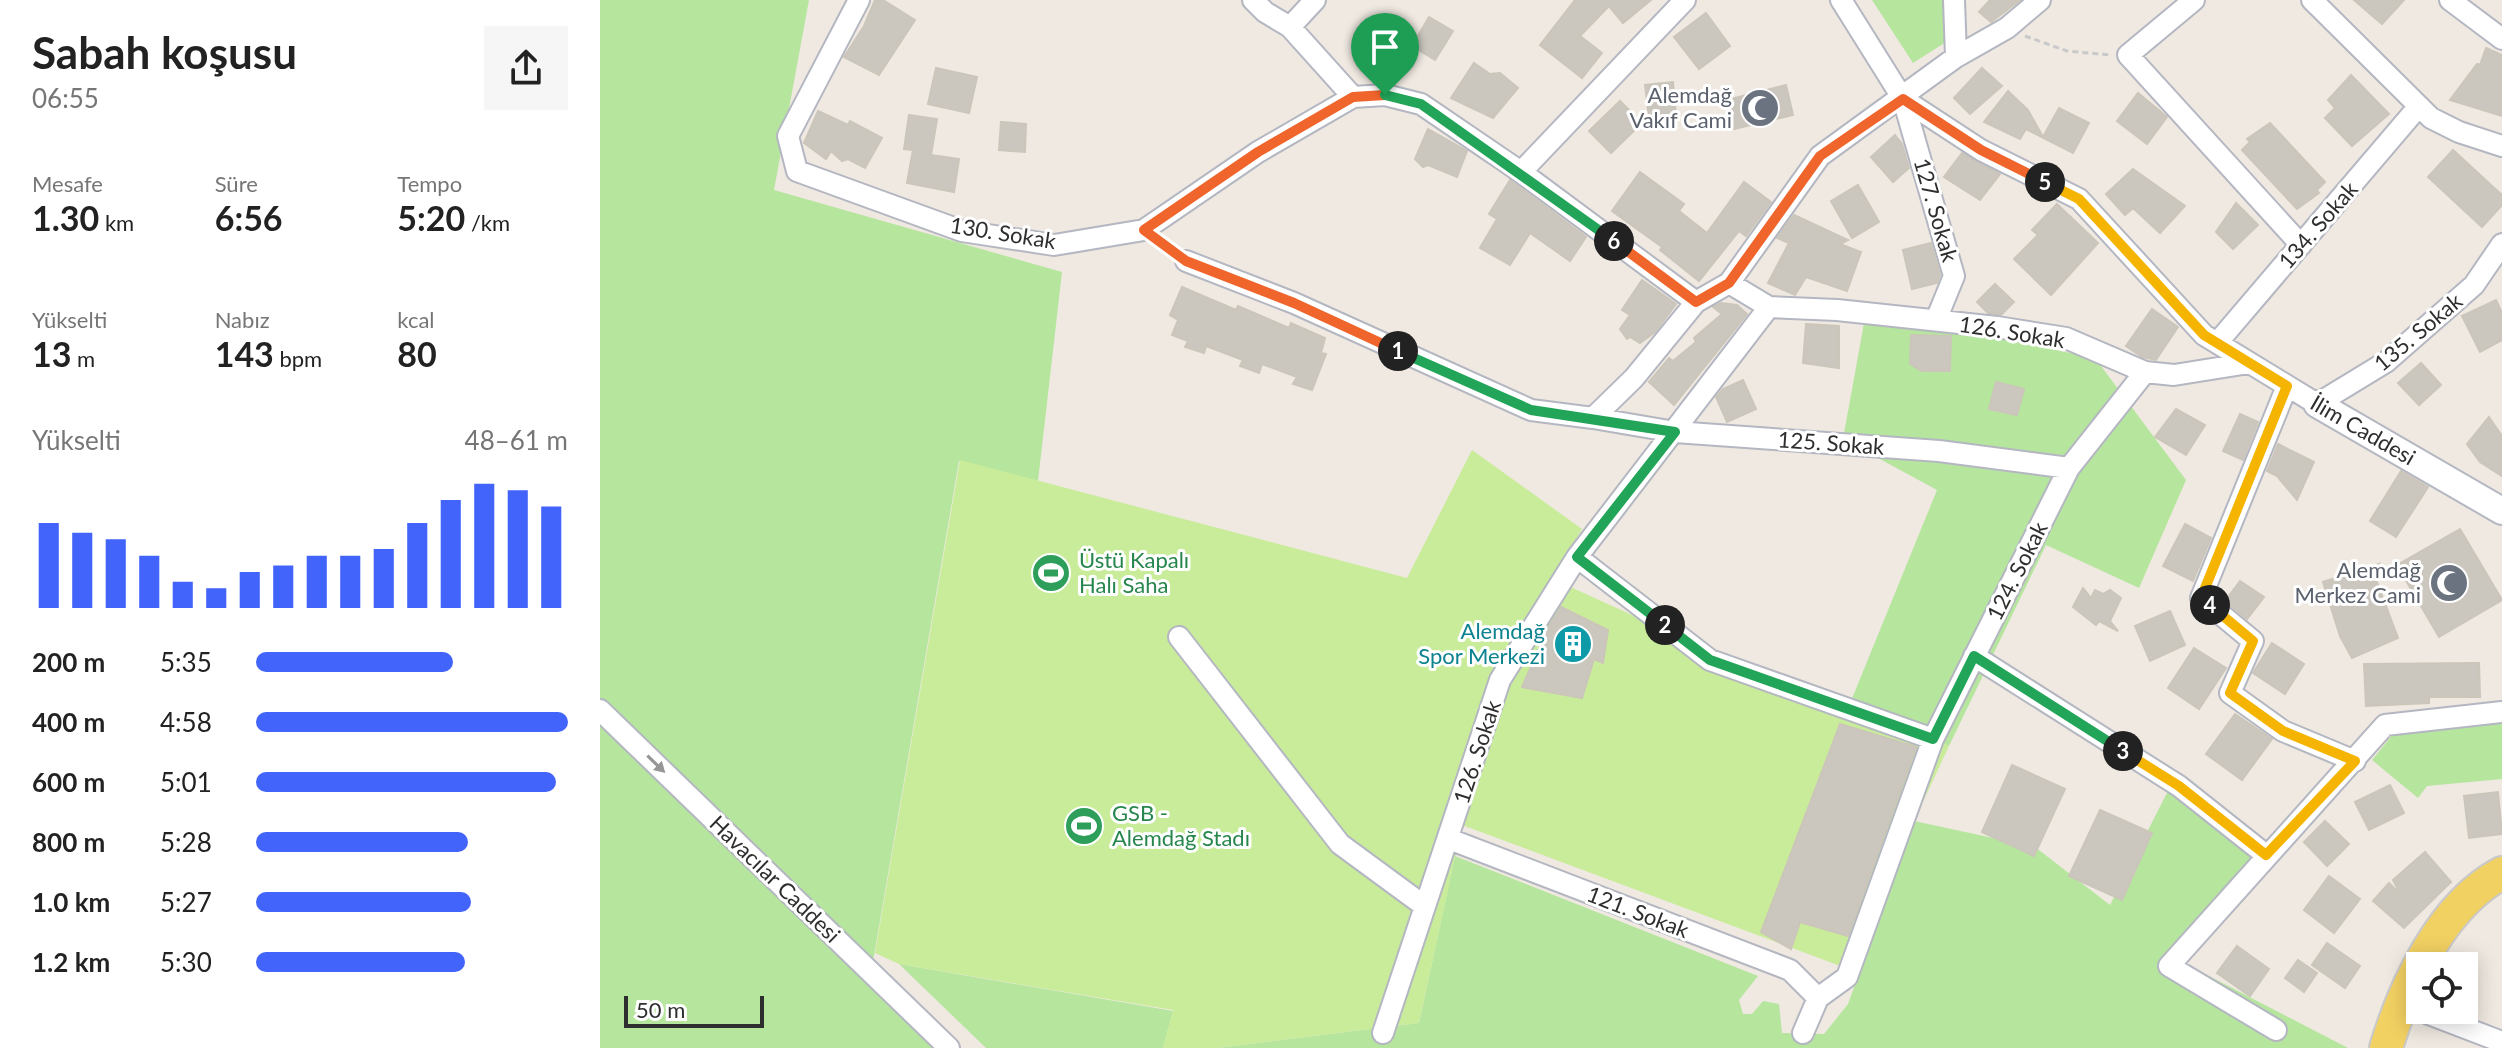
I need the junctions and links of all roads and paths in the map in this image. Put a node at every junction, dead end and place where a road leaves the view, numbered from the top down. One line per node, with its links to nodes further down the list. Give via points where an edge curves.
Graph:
1 (859, 0): 16 (street, 130. Sokak, via 788,136 797,171 962,231 1054,245 1144,230 1258,152)
2 (1253, 0): 11 (street)
3 (1315, 0): 11 (street)
4 (1685, 0): 20 (street)
5 (1841, 0): 17 (street, İlim Caddesi)
6 (1954, 0): 15 (street)
7 (2040, 0): 12 (street)
8 (2194, 0): 14 (street)
9 (2312, 0): 18 (street)
10 (2450, 0): 13 (street)
11 (1290, 27): 16 (street)
12 (2007, 28): 14 (path, via 2067,51); 15 (street)
13 (2502, 39)
14 (2128, 55): 22 (street)
15 (1956, 57): 17 (street)
16 (1353, 97): 20 (street, 130. Sokak, via 1385,95 1421,104)
17 (1903, 99): 24 (street, via 1820,156); 27 (street, 127. Sokak, via 1954,276); 28 (street, İlim Caddesi, via 1981,150 2079,199)
18 (2419, 106): 19 (street, via 2459,132); 22 (street, 134. Sokak)
19 (2502, 146)
20 (1521, 172): 25 (street, 130. Sokak)
21 (2502, 244): 32 (street, 135. Sokak, via 2474,285 2386,362)
22 (2301, 245): 28 (street, 134. Sokak)
23 (1186, 261): 33 (street, 125. Sokak, via 1294,303 1531,410)
24 (1729, 283): 25 (street); 26 (street, 126. Sokak)
25 (1696, 302): 33 (street, via 1634,378)
26 (1769, 307): 27 (street, 126. Sokak); 34 (street, 126. Sokak)
27 (1936, 320): 30 (street, 126. Sokak, via 2066,338)
28 (2217, 343): 29 (street, İlim Caddesi)
29 (2249, 363): 30 (street, 126. Sokak, via 2174,375); 31 (street, İlim Caddesi)
30 (2145, 372): 35 (street, 124. Sokak)
31 (2287, 386): 32 (street, İlim Caddesi); 43 (street, via 2201,598 2253,641 2230,693 2283,731)
32 (2317, 404): 36 (street, İlim Caddesi)
33 (1593, 418): 34 (street, 125. Sokak)
34 (1675, 432): 35 (street, 125. Sokak, via 1939,451); 37 (street, 126. Sokak)
35 (2069, 468): 39 (street, 124. Sokak)
36 (2502, 511)
37 (1577, 557): 42 (street, via 1710,660); 44 (street, 126. Sokak, via 1500,680)
38 (1179, 637): 47 (street, via 1340,844)
39 (1974, 656): 42 (street, 124. Sokak); 45 (street, via 2179,786)
40 (600, 710): 54 (street, Havacılar Caddesi, one-way to 54)
41 (2502, 712): 43 (street, via 2385,725)
42 (1933, 739): 48 (street, 124. Sokak, via 1847,977)
43 (2355, 761): 45 (street)
44 (1449, 839): 47 (street, 126. Sokak); 48 (street, 121. Sokak, via 1790,970)
45 (2266, 855): 50 (street, via 2169,966)
46 (2502, 873): 49 (main road, via 2481,884 2428,949)
47 (1423, 905): 51 (street, 126. Sokak)
48 (1818, 998): 52 (street)
49 (2400, 1003): 53 (street); 55 (main road)
50 (2276, 1030)
51 (1383, 1033)
52 (1803, 1033)
53 (2502, 1042)
54 (949, 1048)
55 (2386, 1048)

